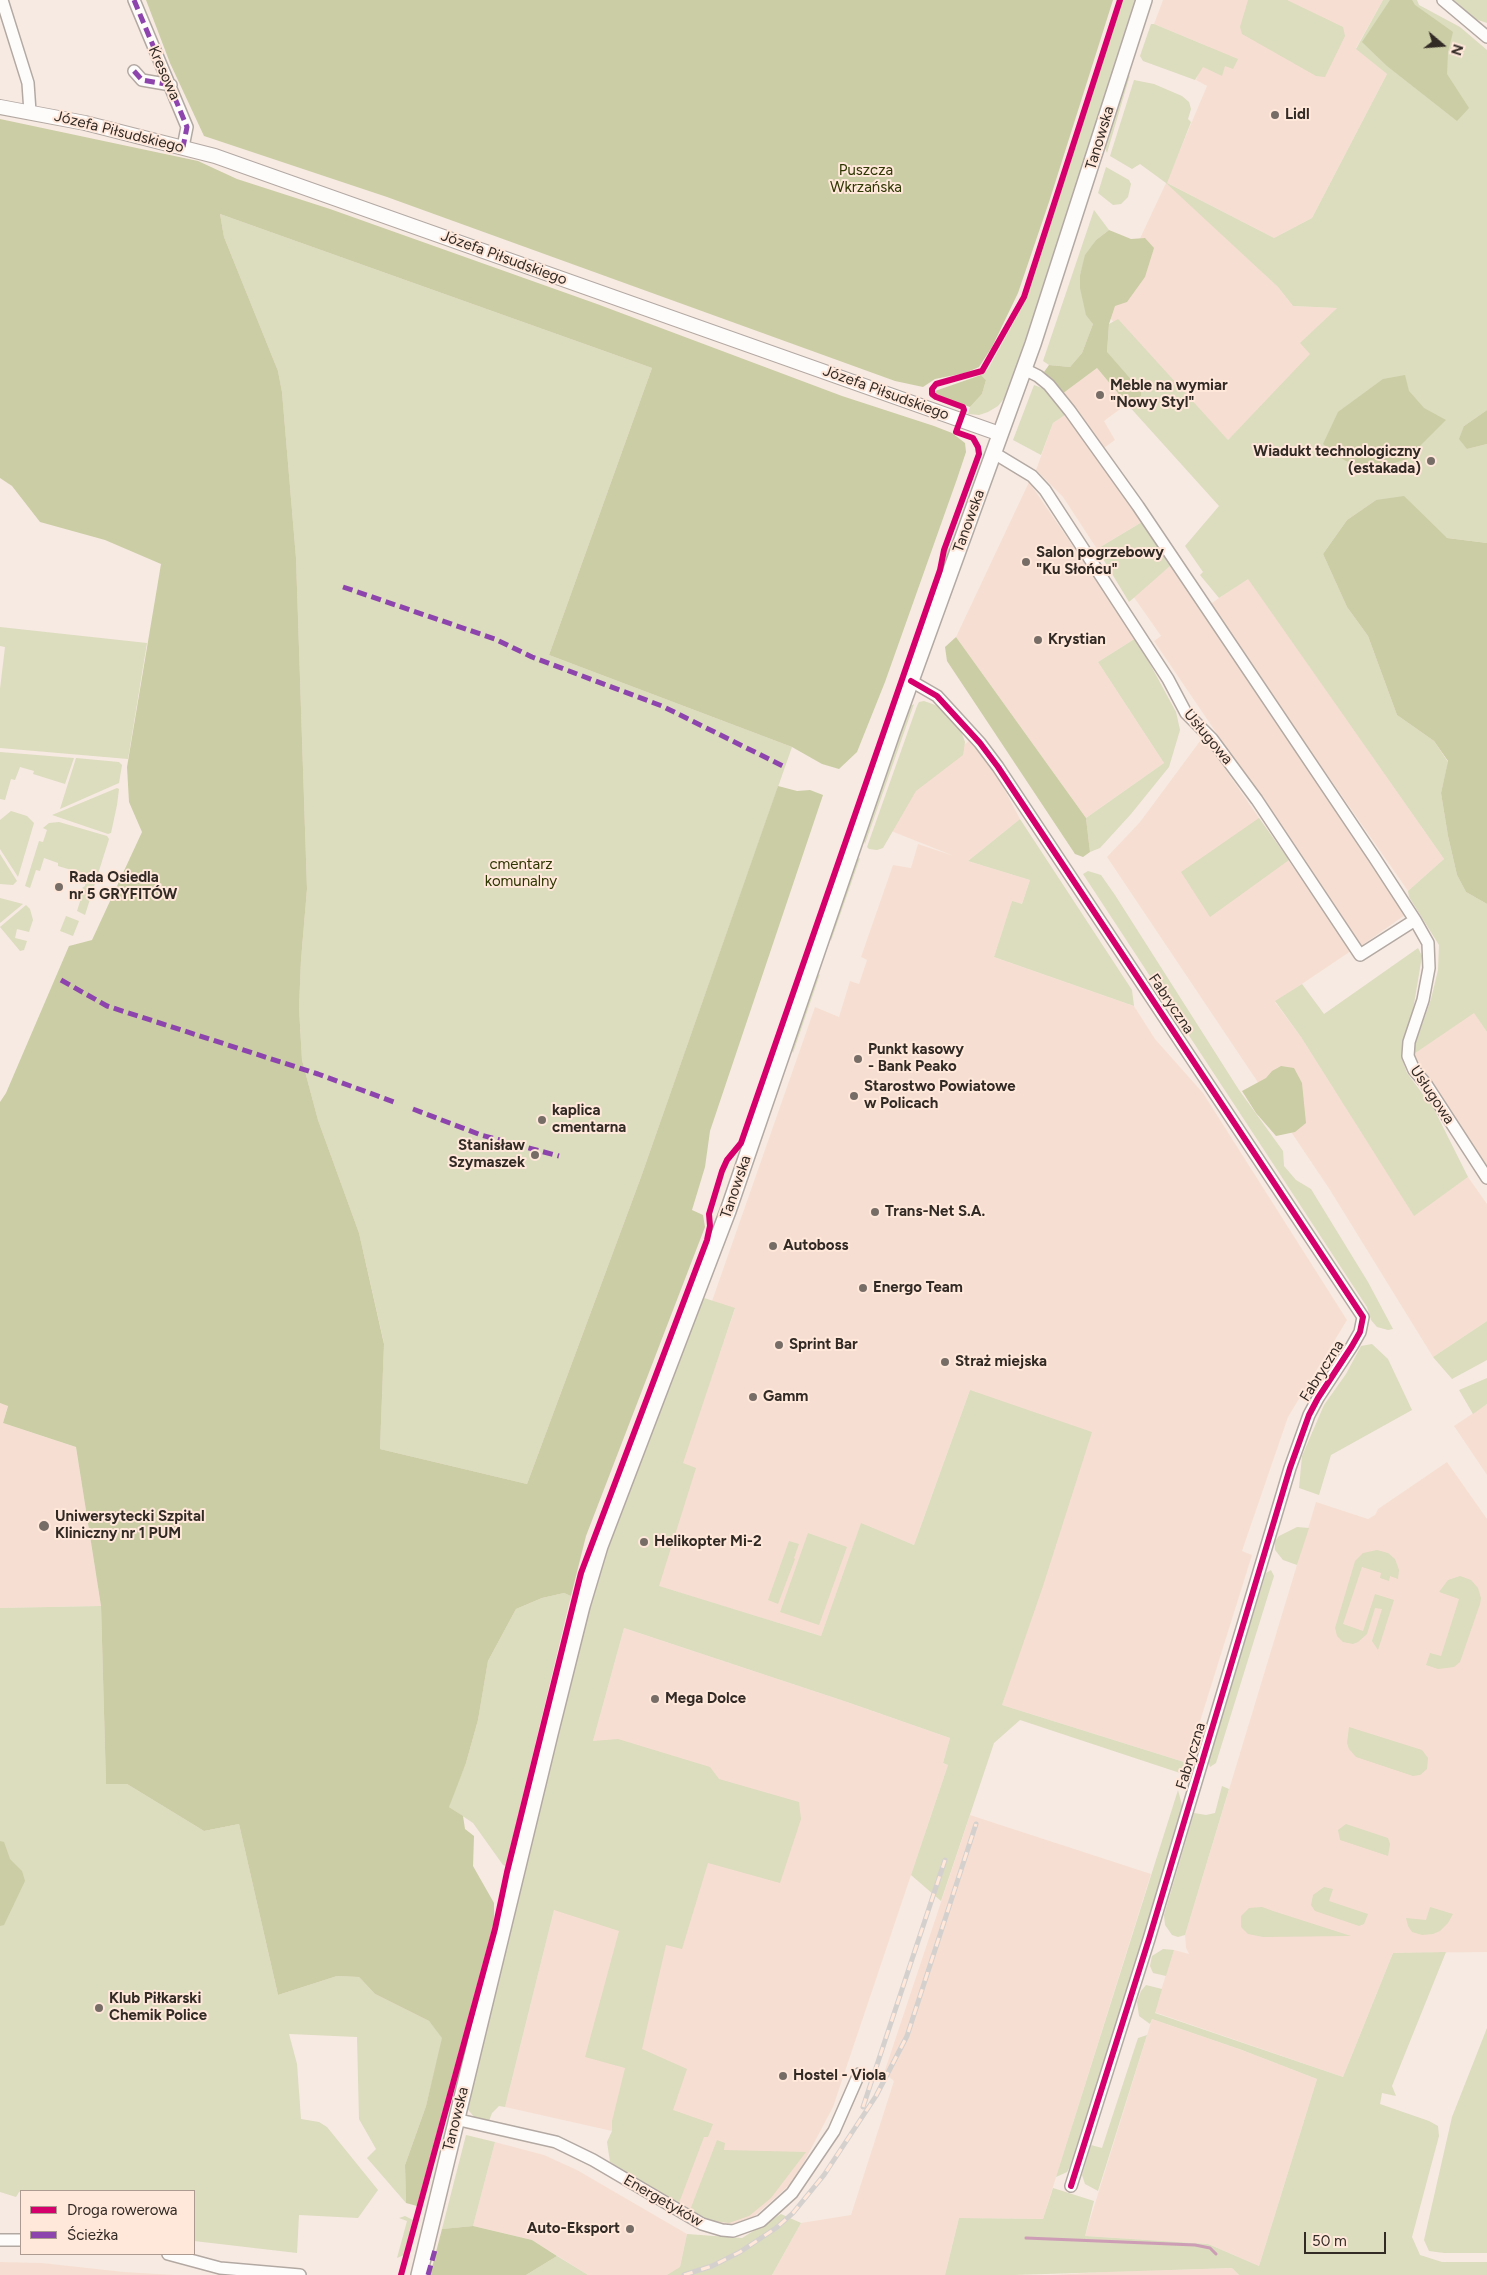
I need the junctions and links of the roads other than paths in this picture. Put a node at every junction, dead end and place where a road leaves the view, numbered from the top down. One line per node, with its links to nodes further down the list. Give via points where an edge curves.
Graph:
1 (2, 0): 9 (street, via 28,83)
2 (134, 0): 7 (street, Kresowa)
3 (1144, 0): 11 (main road, Tanowska)
4 (1443, 0): 5 (street)
5 (1487, 36)
6 (134, 71): 7 (street, via 142,80)
7 (171, 85): 10 (street, Kresowa, via 187,127)
8 (0, 107): 9 (street, Józefa Piłsudskiego)
9 (30, 112): 10 (street, Józefa Piłsudskiego)
10 (183, 147): 12 (street, Józefa Piłsudskiego, via 305,187)
11 (1024, 369): 12 (main road, Tanowska); 15 (street, Usługowa, via 1049,385 1070,411)
12 (1000, 434): 13 (main road, Tanowska)
13 (994, 452): 14 (main road, Tanowska); 15 (street, Usługowa, via 1032,476 1045,490 1168,679 1186,713 1212,739 1257,800 1360,955)
14 (911, 681): 18 (main road, Tanowska, via 728,1211 600,1546); 19 (street, Fabryczna, via 937,696 998,767 1362,1317 1360,1332 1309,1414 1290,1468)
15 (1415, 920): 16 (street, Usługowa, via 1428,943 1429,968 1408,1056 1414,1070)
16 (1487, 1178)
17 (859, 2074): 18 (street, Energetyków, via 834,2131 792,2193 761,2221 732,2231 696,2222 573,2149 527,2134)
18 (455, 2119): 24 (main road, Tanowska)
19 (1071, 2186)
20 (0, 2240): 21 (street)
21 (20, 2240)
22 (172, 2255): 23 (street, via 220,2268)
23 (300, 2275)
24 (419, 2275)

